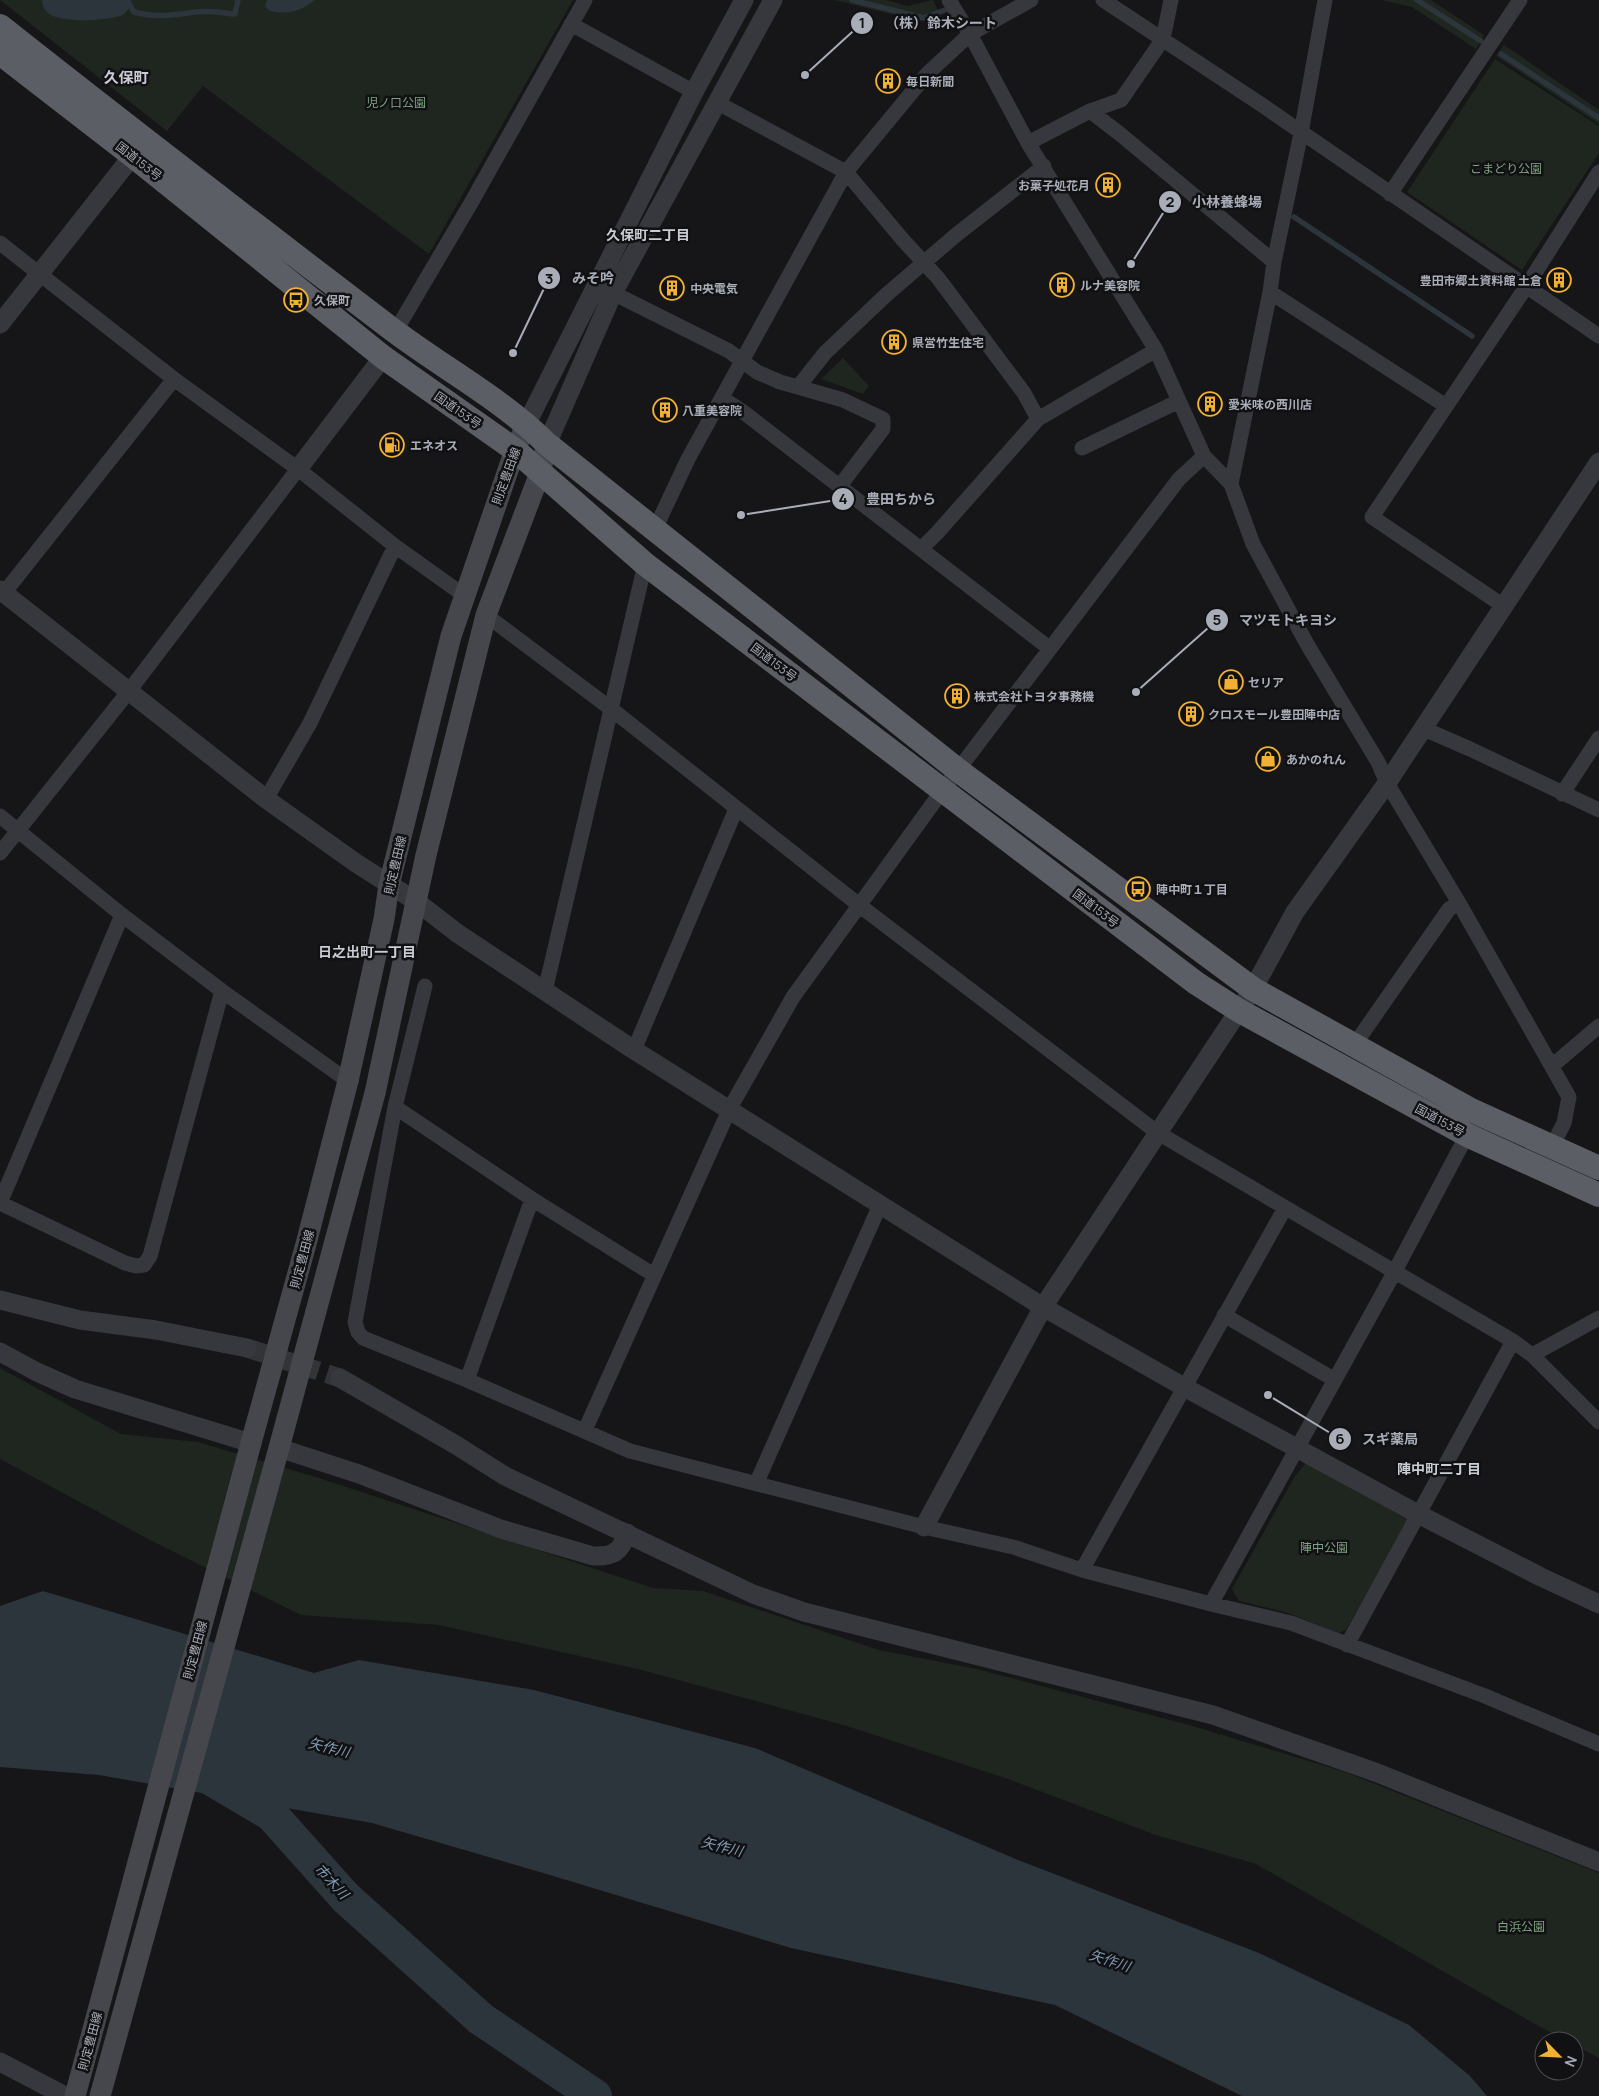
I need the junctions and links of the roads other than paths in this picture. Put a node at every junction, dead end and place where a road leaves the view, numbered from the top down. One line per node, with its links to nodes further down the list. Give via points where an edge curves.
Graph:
1 (585, 0): 10 (street)
2 (744, 0): 15 (street)
3 (773, 0): 16 (street)
4 (949, 0): 12 (street)
5 (1031, 0): 12 (street)
6 (1103, 0): 13 (street)
7 (1170, 0): 13 (street)
8 (1325, 0): 18 (street)
9 (1520, 0): 24 (street)
10 (570, 24): 15 (street); 33 (street)
11 (0, 26): 20 (highway, 国道153号)
12 (970, 34): 19 (street); 22 (street, via 927,74)
13 (1163, 39): 17 (street, via 1121,100); 18 (street)
14 (0, 53): 20 (highway, 国道153号)
15 (694, 92): 44 (street)
16 (716, 102): 22 (street); 31 (street)
17 (1090, 111): 19 (street); 27 (street)
18 (1301, 133): 24 (street); 27 (street)
19 (1028, 143): 21 (street)
20 (139, 148): 28 (street); 33 (highway, 国道153号); 36 (highway, 国道153号)
21 (1044, 166): 26 (street); 35 (street)
22 (846, 172): 26 (street); 37 (street)
23 (1599, 172): 29 (street)
24 (1390, 194): 29 (street)
25 (0, 243): 28 (street)
26 (925, 262): 39 (street, via 825,353); 43 (street, via 1024,393)
27 (1274, 262): 30 (street)
28 (40, 273): 32 (street); 38 (street)
29 (1526, 287): 34 (street); 42 (street)
30 (1270, 292): 42 (street); 52 (street)
31 (613, 293): 37 (street); 45 (street)
32 (0, 324)
33 (395, 332): 44 (highway, 国道153号)
34 (1599, 336)
35 (1156, 350): 41 (street); 43 (street)
36 (383, 357): 47 (highway, 国道153号); 50 (street)
37 (743, 361): 39 (street, via 757,372); 40 (street)
38 (174, 379): 50 (street); 58 (street)
39 (798, 387): 53 (street, via 843,400 884,419 882,429)
40 (722, 398): 53 (street); 54 (street, via 688,459)
41 (1179, 401): 46 (street); 48 (street)
42 (1446, 406): 60 (street, via 1372,517)
43 (1038, 419): 56 (street)
44 (527, 423): 45 (highway, 国道153号); 47 (main road, 則定豊田線)
45 (547, 444): 51 (main road, 則定豊田線); 54 (highway, 国道153号)
46 (1082, 448)
47 (515, 450): 51 (highway, 国道153号); 59 (main road, 則定豊田線)
48 (1204, 456): 52 (street); 62 (street, via 1178,479)
49 (1599, 462): 60 (street)
50 (298, 470): 55 (street); 63 (street)
51 (540, 473): 57 (highway, 国道153号); 61 (main road, 則定豊田線)
52 (1231, 484): 68 (street, via 1253,544)
53 (839, 487): 56 (street)
54 (656, 529): 67 (highway, 国道153号)
55 (395, 546): 59 (street); 71 (street, via 310,723)
56 (921, 549): 62 (street)
57 (645, 564): 64 (street); 69 (highway, 国道153号)
58 (2, 592): 63 (street)
59 (465, 596): 77 (main road, 則定豊田線, via 451,636)
60 (1505, 607): 65 (street)
61 (486, 616): 64 (street); 78 (main road, 則定豊田線)
62 (1049, 648): 67 (street)
63 (129, 691): 71 (street); 75 (street)
64 (610, 708): 72 (street); 85 (street)
65 (1424, 729): 68 (street); 70 (street)
66 (1599, 738): 70 (street)
67 (958, 770): 69 (street); 83 (highway, 国道153号)
68 (1387, 783): 79 (street); 83 (street, via 1295,912)
69 (942, 791): 80 (street); 86 (highway, 国道153号, via 1196,983)
70 (1562, 794): 73 (street)
71 (266, 799): 77 (street)
72 (736, 809): 80 (street); 89 (street)
73 (1599, 810)
74 (0, 816): 75 (street)
75 (18, 830): 76 (street); 81 (street)
76 (0, 853)
77 (389, 885): 78 (street); 91 (main road, 則定豊田線)
78 (417, 902): 85 (street, via 457,933); 120 (main road, 則定豊田線, bridge, via 375,1093)
79 (1459, 903): 88 (street, via 1449,909); 90 (street)
80 (859, 905): 93 (street, via 793,997); 94 (street)
81 (122, 915): 84 (street); 100 (street)
82 (425, 986): 92 (street)
83 (1253, 989): 86 (street); 88 (highway, 国道153号)
84 (222, 991): 91 (street); 100 (street, via 150,1256 144,1265 125,1263)
85 (545, 991): 89 (street)
86 (1238, 1010): 94 (street); 95 (highway, 国道153号)
87 (1599, 1026): 90 (street)
88 (1355, 1044): 96 (highway, 国道153号, via 1471,1110)
89 (634, 1050): 93 (street)
90 (1552, 1066): 96 (street, via 1569,1097 1564,1123)
91 (348, 1081): 119 (main road, 則定豊田線, bridge)
92 (395, 1107): 99 (street); 114 (street, via 355,1322 363,1338)
93 (730, 1108): 101 (street); 104 (street)
94 (1158, 1133): 102 (street); 106 (street)
95 (1467, 1135): 98 (highway, 国道153号); 103 (street)
96 (1550, 1148): 97 (highway, 国道153号)
97 (1599, 1168)
98 (1599, 1195)
99 (532, 1199): 104 (street); 114 (street)
100 (0, 1203)
101 (880, 1205): 106 (street); 122 (street)
102 (1285, 1208): 103 (street); 107 (street)
103 (1395, 1271): 109 (street); 115 (street)
104 (654, 1275): 118 (street)
105 (0, 1300): 110 (street, via 80,1320 156,1330)
106 (1043, 1307): 116 (street); 124 (street)
107 (1224, 1316): 115 (street); 116 (street)
108 (1599, 1318): 112 (street)
109 (1513, 1341): 112 (street); 123 (street)
110 (247, 1348)
111 (0, 1352): 119 (street, via 75,1389)
112 (1532, 1355): 117 (street)
113 (340, 1378): 125 (street, via 505,1476)
114 (467, 1380): 118 (street)
115 (1335, 1380): 121 (street)
116 (1184, 1386): 121 (street); 126 (street)
117 (1599, 1422)
118 (585, 1430): 122 (street, via 630,1451)
119 (251, 1443): 134 (main road, 則定豊田線)
120 (279, 1448): 125 (street, via 359,1474 501,1529 593,1556 616,1552 623,1546); 135 (main road, 則定豊田線)
121 (1297, 1449): 123 (street); 127 (street)
122 (756, 1484): 124 (street)
123 (1418, 1514): 128 (street); 129 (street)
124 (924, 1527): 126 (street, via 1013,1547)
125 (627, 1533): 131 (street, via 753,1594 804,1612 1213,1715 1375,1772)
126 (1082, 1570): 127 (street)
127 (1211, 1604): 129 (street, via 1291,1623)
128 (1599, 1604)
129 (1347, 1645): 130 (street, via 1485,1696)
130 (1599, 1744)
131 (1599, 1862)
132 (0, 2062): 133 (street)
133 (65, 2096)
134 (75, 2096)
135 (100, 2096)

